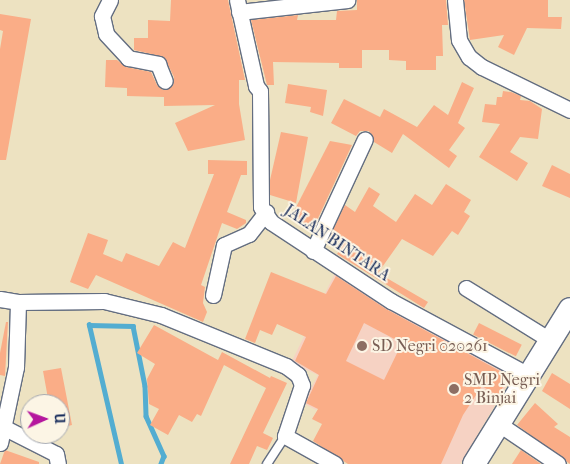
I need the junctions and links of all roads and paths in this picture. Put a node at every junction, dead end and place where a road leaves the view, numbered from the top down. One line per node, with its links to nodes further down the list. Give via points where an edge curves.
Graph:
1 (110, 0): 5 (street, via 102,16 110,38 132,60 158,64)
2 (347, 0): 4 (street)
3 (455, 0): 6 (street, via 459,40 469,57 482,67)
4 (238, 6): 8 (street, JALAN BINTARA, via 256,86 260,91 261,207)
5 (165, 81)
6 (570, 110)
7 (366, 139): 9 (street)
8 (266, 212): 9 (street, JALAN BINTARA, via 271,222); 11 (street, via 249,234 224,245)
9 (313, 251): 15 (street, JALAN BINTARA, via 391,301)
10 (466, 288): 14 (street)
11 (213, 295)
12 (6, 304): 17 (street, via 16,368); 18 (street, via 104,301 161,315 286,366 298,375 302,385)
13 (570, 309): 14 (main road)
14 (550, 340): 15 (main road)
15 (530, 376): 16 (main road)
16 (499, 424): 23 (main road); 24 (street)
17 (5, 428): 19 (street); 20 (street, via 56,454)
18 (284, 436): 21 (lane); 22 (street)
19 (0, 443)
20 (58, 464)
21 (267, 464)
22 (335, 464)
23 (474, 464)
24 (558, 464)

